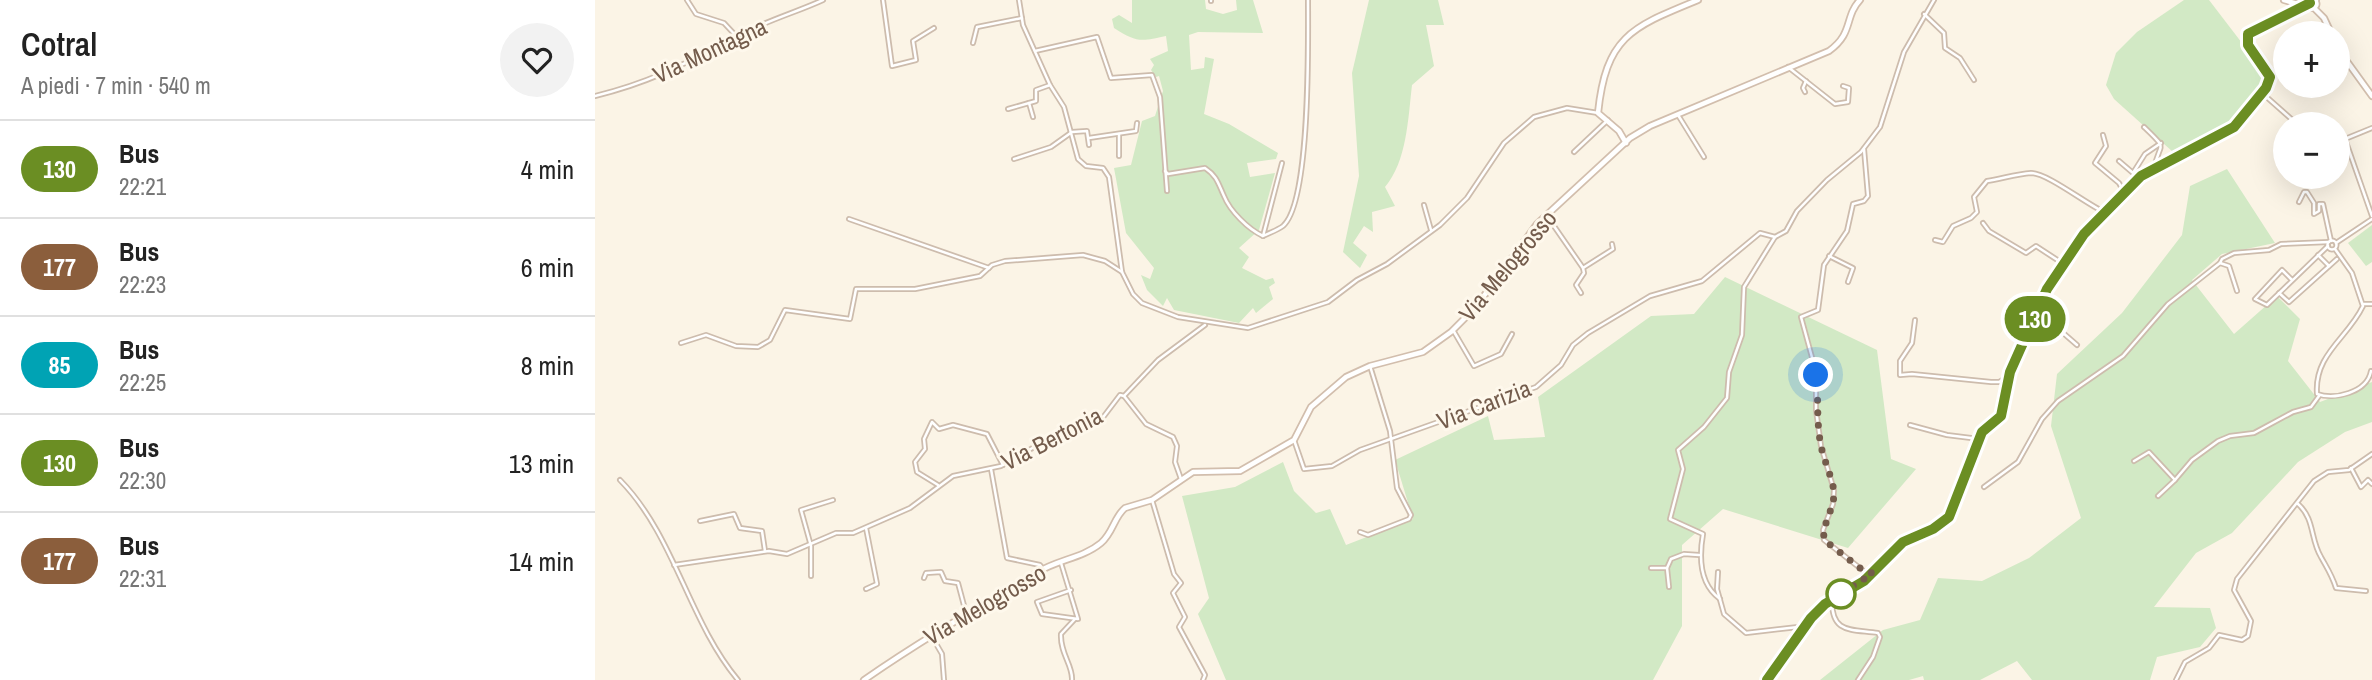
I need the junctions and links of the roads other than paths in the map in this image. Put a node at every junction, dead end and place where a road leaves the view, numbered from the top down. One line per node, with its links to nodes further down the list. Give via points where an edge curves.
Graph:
1 (687, 0): 18 (street, via 696,14 724,23)
2 (823, 0): 18 (street, Via Montagna)
3 (883, 0): 17 (street, via 892,66 916,60 913,41)
4 (1019, 0): 15 (street)
5 (1307, 0): 69 (street, via 1302,161 1288,218 1283,226)
6 (1698, 0): 34 (street, via 1647,20 1628,34 1604,74)
7 (1860, 0): 22 (street, Via Melogrosso, via 1839,44)
8 (1934, 0): 13 (street)
9 (2285, 2): 11 (street); 12 (street); 14 (street)
10 (2314, 3): 11 (street); 16 (street)
11 (2302, 7): 12 (street)
12 (2291, 11): 14 (street)
13 (1924, 14): 23 (street, via 1944,33 1945,48 1957,56); 49 (street, via 1905,52 1881,127)
14 (2284, 14): 28 (street, via 2247,36 2250,48 2270,75)
15 (1022, 18): 19 (street, via 977,27); 20 (street)
16 (2325, 21)
17 (934, 28)
18 (737, 38): 29 (street, Via Montagna, via 685,66)
19 (973, 43)
20 (1035, 51): 25 (street); 58 (street, via 1097,37 1111,78 1152,75 1160,96)
21 (2350, 66): 30 (street)
22 (1788, 67): 24 (street); 35 (street, Via Melogrosso)
23 (1973, 80)
24 (1806, 81): 26 (street, via 1835,104 1848,102 1849,88); 27 (street)
25 (1050, 85): 31 (street, via 1036,90 1038,100); 41 (street)
26 (1843, 86)
27 (1805, 92)
28 (2262, 93): 33 (street); 57 (street, via 2230,130)
29 (595, 96)
30 (2372, 96)
31 (1029, 103): 32 (street); 36 (street)
32 (1008, 109)
33 (2283, 112)
34 (1598, 113): 37 (street); 68 (street, via 1567,107 1526,121 1504,143 1467,198)
35 (1678, 115): 46 (street, Via Melogrosso, via 1640,131); 53 (street)
36 (1033, 117)
37 (1608, 120): 46 (street); 50 (street)
38 (1137, 123): 42 (street, via 1136,131)
39 (2144, 127): 47 (street)
40 (2372, 128): 44 (street)
41 (1072, 132): 45 (street, via 1087,131); 54 (street, via 1051,147); 86 (street, via 1081,163 1103,169 1109,177)
42 (1119, 134): 45 (street); 52 (street)
43 (2103, 135): 60 (street, via 2106,146 2095,163)
44 (2350, 137)
45 (1088, 138): 48 (street)
46 (1626, 143): 64 (street, Via Melogrosso)
47 (2161, 143): 55 (street, via 2145,154 2133,173); 57 (street)
48 (1089, 145)
49 (1864, 149): 70 (street, via 1827,180 1797,211 1786,231); 77 (street, via 1868,196 1853,204 1847,230)
50 (1574, 152)
51 (2350, 154): 65 (street)
52 (1119, 156)
53 (1704, 157)
54 (1014, 159)
55 (2119, 161)
56 (1282, 163): 69 (street)
57 (2154, 169): 60 (street)
58 (1165, 171): 59 (street); 69 (street, via 1205,168 1252,231)
59 (1167, 191)
60 (2125, 192): 63 (street)
61 (2299, 202): 72 (street, via 2307,192 2314,214 2323,204)
62 (1424, 205): 68 (street)
63 (2104, 212): 71 (street, via 2043,175 2031,173 1987,181 1975,197 1977,212 1955,225 1942,243); 80 (street)
64 (1547, 216): 84 (street); 97 (street, Via Melogrosso)
65 (2372, 218): 73 (street)
66 (849, 219): 83 (street)
67 (1983, 223): 80 (street, via 2026,253 2036,246)
68 (1431, 230): 96 (street, via 1328,302 1248,328)
69 (1263, 236)
70 (1775, 237): 107 (street, Via Carizia, via 1761,233 1702,281 1650,296 1588,333 1536,387); 130 (street, via 1744,287 1742,335 1729,372 1727,398 1678,450 1683,469 1670,519 1703,534)
71 (1935, 240)
72 (2329, 243): 73 (street); 75 (street); 76 (street); 81 (street, via 2281,244 2260,252 2234,253)
73 (2336, 243): 75 (street)
74 (1612, 244): 84 (street, via 1613,249)
75 (2335, 249): 92 (street, via 2352,273)
76 (2318, 255): 82 (street); 87 (street)
77 (1829, 256): 85 (street); 137 (street, via 1818,310 1801,317 1816,372 1821,446 1834,490 1822,531 1830,547)
78 (2337, 259): 82 (street)
79 (1856, 262): 85 (street)
80 (2062, 263): 94 (street)
81 (2220, 263): 89 (street, via 2229,266); 120 (street, via 2168,304 2123,356 2058,401 2042,419 2018,462)
82 (2329, 266): 91 (street, via 2289,302)
83 (989, 268): 86 (street, via 1005,261 1083,255); 99 (street, via 981,276 915,289 856,289 850,318 785,310 770,340 758,347 736,346 706,335)
84 (1583, 268): 90 (street, via 1576,285)
85 (1853, 268): 88 (street)
86 (1122, 272): 96 (street, via 1142,303)
87 (2292, 280): 91 (street); 91 (street, via 2282,270 2255,299 2267,305)
88 (1848, 282)
89 (2237, 291)
90 (1581, 293)
91 (2279, 293)
92 (2363, 304): 93 (street); 105 (street, via 2325,358 2316,383)
93 (2372, 304)
94 (2039, 312): 100 (street); 103 (street)
95 (1915, 320): 103 (street, via 1912,343 1900,361 1900,375 1991,382)
96 (1207, 323): 104 (street, Via Bertonia, via 1159,360)
97 (1453, 330): 98 (street, via 1474,366 1501,354); 101 (street, Via Melogrosso, via 1423,352)
98 (1512, 334)
99 (681, 343)
100 (2077, 345)
101 (1370, 366): 107 (street); 109 (street, Via Melogrosso, via 1346,377 1311,407)
102 (2371, 371): 105 (street, via 2350,393)
103 (2009, 376): 108 (street, via 2001,416)
104 (1124, 396): 112 (street, Via Bertonia, via 1120,395 1101,420 1071,426); 115 (street, via 1146,424 1173,437)
105 (2319, 396): 117 (street, via 2311,407 2254,433 2218,441)
106 (1910, 425): 108 (street)
107 (1392, 439): 109 (street, Via Carizia, via 1332,466 1304,469); 127 (street, via 1397,488 1411,515 1368,535)
108 (1979, 439): 137 (street, via 1949,517 1897,546)
109 (1294, 440): 115 (street, Via Melogrosso, via 1240,471 1206,471)
110 (2372, 454): 113 (street)
111 (2134, 460): 117 (street, via 2149,452)
112 (1003, 465): 114 (street, Via Bertonia); 119 (street, via 988,434 953,425 939,429 932,422 924,439 925,450 915,463 921,475)
113 (2351, 468): 118 (street, via 2361,487 2368,480); 124 (street, via 2320,475)
114 (991, 469): 119 (street, Via Bertonia, via 964,472); 135 (street, via 1007,558)
115 (1181, 479): 123 (street, Via Melogrosso)
116 (620, 480): 132 (street, via 641,503)
117 (2175, 480): 121 (street)
118 (2372, 484)
119 (939, 485): 126 (street, Via Bertonia, via 910,508)
120 (1984, 487)
121 (2158, 496)
122 (833, 500): 128 (street, via 801,510)
123 (1152, 500): 131 (street, Via Melogrosso, via 1125,508 1100,544); 154 (street, via 1174,574 1181,583 1173,593 1185,617 1179,627 1205,675)
124 (2298, 505): 143 (street, via 2309,514 2319,555 2330,568 2336,588); 157 (street, via 2237,579 2234,590 2251,621 2248,636 2242,640 2219,635 2202,654 2185,662)
125 (700, 521): 129 (street, via 734,514 740,528 762,531)
126 (866, 528): 128 (street, Via Bertonia, via 853,534 836,533); 141 (street, via 877,584)
127 (1360, 532)
128 (811, 546): 129 (street, Via Bertonia, via 787,554); 138 (street)
129 (765, 551): 132 (street, Via Bertonia)
130 (1699, 555): 134 (street, via 1671,559); 145 (street, via 1708,584)
131 (1061, 563): 135 (street, Via Melogrosso); 142 (street)
132 (674, 565): 150 (street, via 719,657)
133 (1651, 568): 134 (street)
134 (1667, 568): 140 (street)
135 (1043, 569): 146 (street, Via Melogrosso)
136 (1718, 572): 145 (street)
137 (1873, 573): 144 (street)
138 (811, 576)
139 (924, 578): 146 (street, via 933,570 941,572 945,581 958,583)
140 (1669, 587)
141 (866, 589)
142 (1071, 590): 148 (street); 148 (street, via 1037,602 1042,614)
143 (2365, 591)
144 (1832, 598): 147 (street); 156 (street, via 1832,615 1838,624 1881,636)
145 (1720, 600): 147 (street, via 1728,620 1746,633 1798,626)
146 (966, 613): 149 (street, Via Melogrosso)
147 (1811, 618): 155 (street)
148 (1075, 619): 153 (street, via 1061,634 1061,651)
149 (931, 635): 151 (street, Via Melogrosso); 152 (street, via 942,654)
150 (738, 680)
151 (864, 680)
152 (943, 680)
153 (1072, 680)
154 (1203, 680)
155 (1767, 680)
156 (1858, 680)
157 (2176, 680)

